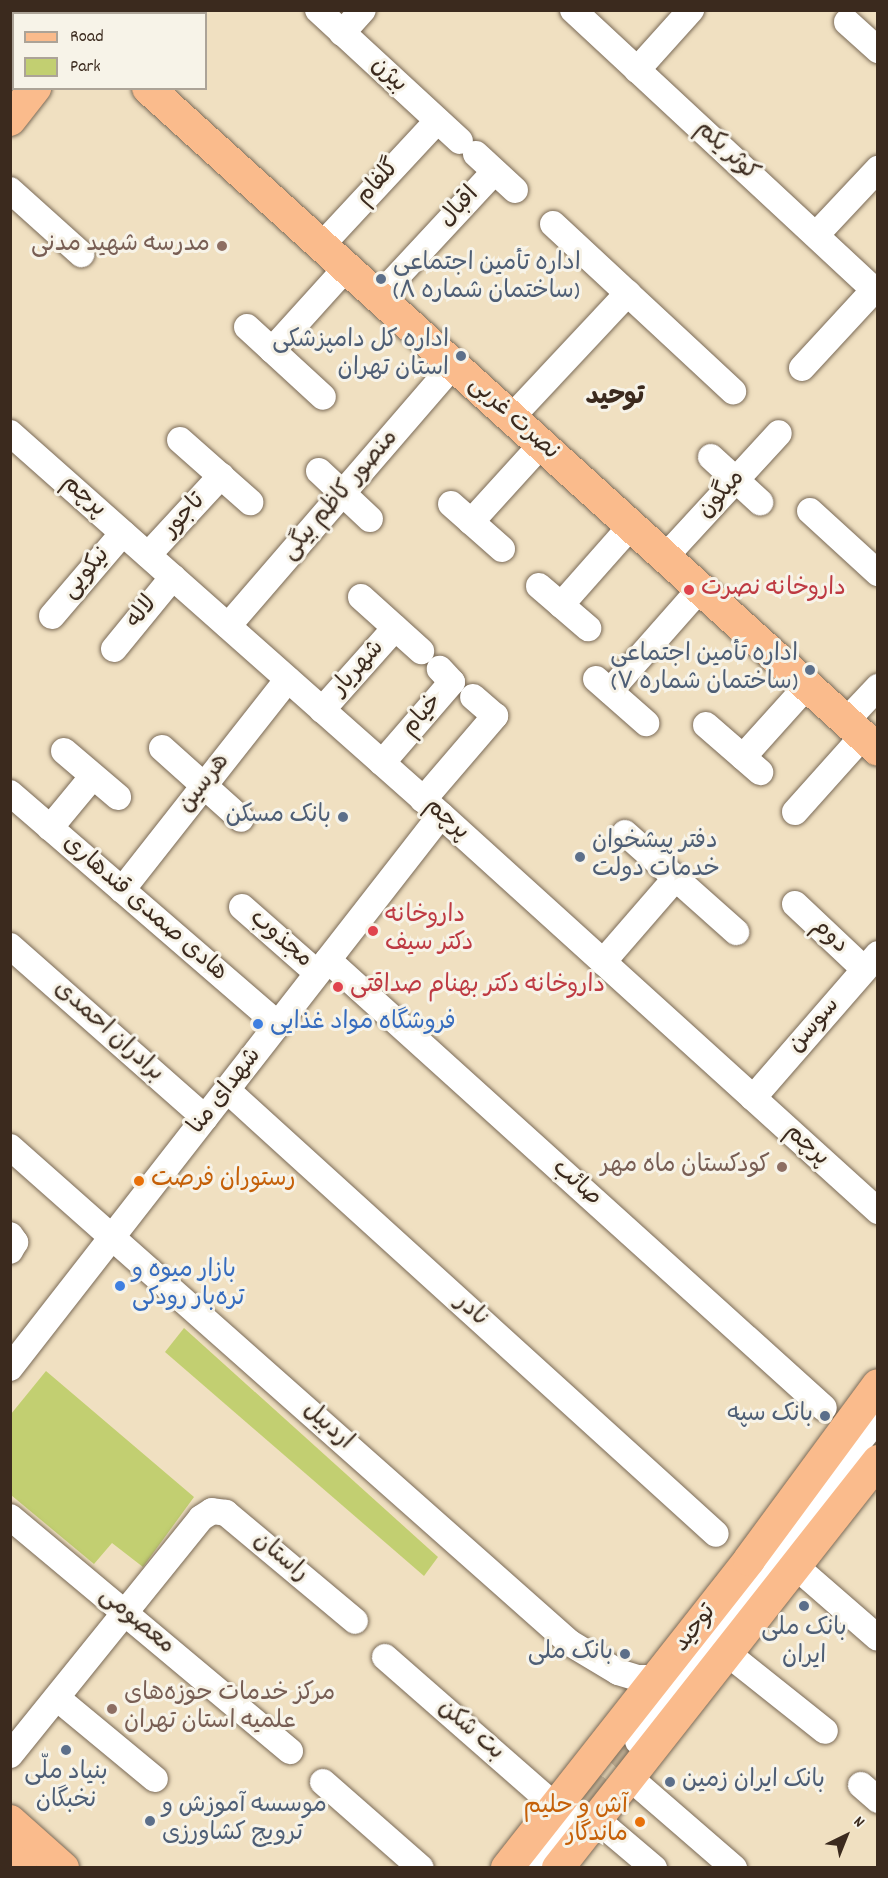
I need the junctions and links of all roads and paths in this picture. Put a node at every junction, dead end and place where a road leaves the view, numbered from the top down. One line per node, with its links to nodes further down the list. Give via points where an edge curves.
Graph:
1 (318, 10): 6 (street, بیژن)
2 (363, 10): 6 (street)
3 (573, 10): 8 (street, کوثر یکم)
4 (691, 10): 8 (street)
5 (847, 22): 7 (street)
6 (342, 33): 12 (street, بیژن)
7 (878, 50)
8 (637, 70): 18 (street, کوثر یکم)
9 (33, 90): 11 (main road)
10 (150, 90): 19 (main road, نصرت غربی)
11 (10, 120)
12 (437, 121): 13 (street, بیژن); 19 (street, گلفام)
13 (476, 156): 16 (street, اقبال); 24 (street, اقبال)
14 (878, 169): 18 (street)
15 (10, 190): 20 (street)
16 (515, 190)
17 (553, 224): 23 (street)
18 (816, 235): 22 (street, کوثر یکم)
19 (321, 246): 21 (main road, نصرت غربی)
20 (81, 254)
21 (346, 268): 24 (main road, نصرت غربی); 26 (street)
22 (876, 291): 28 (street)
23 (628, 293): 29 (street); 31 (street)
24 (378, 297): 27 (main road, نصرت غربی)
25 (247, 327): 26 (street)
26 (272, 350): 30 (street)
27 (453, 365): 31 (main road, نصرت غربی); 40 (street, منصور کاظم بیگی)
28 (802, 368)
29 (734, 391)
30 (323, 397)
31 (511, 418): 35 (main road, نصرت غربی)
32 (10, 433): 48 (street, پرچم)
33 (779, 434): 39 (street, میگون)
34 (180, 440): 38 (street)
35 (541, 445): 46 (street); 47 (main road, نصرت غربی)
36 (711, 457): 39 (street)
37 (319, 471): 40 (street)
38 (221, 476): 41 (street); 50 (street, تاجور)
39 (736, 480): 42 (street); 51 (street, میگون)
40 (343, 493): 45 (street); 59 (street, منصور کاظم بیگی)
41 (250, 502)
42 (760, 502)
43 (452, 504): 46 (street)
44 (810, 511): 52 (street)
45 (370, 519)
46 (471, 522): 49 (street)
47 (631, 526): 51 (main road, نصرت غربی); 57 (street)
48 (123, 533): 50 (street, پرچم); 58 (street, نیکویی)
49 (502, 549)
50 (148, 555): 53 (street, پرچم)
51 (665, 557): 55 (main road, نصرت غربی)
52 (878, 573)
53 (173, 577): 59 (street, پرچم); 62 (street, لاله)
54 (539, 586): 57 (street)
55 (700, 589): 66 (main road, نصرت غربی); 70 (street, via 603,685)
56 (361, 597): 60 (street)
57 (561, 605): 61 (street)
58 (53, 617)
59 (228, 626): 65 (street, پرچم)
60 (395, 628): 63 (street); 69 (street, شهریار)
61 (588, 628)
62 (114, 649)
63 (420, 651)
64 (440, 669): 75 (street, خیام, via 452,682)
65 (288, 679): 69 (street, پرچم); 77 (street, هرسین)
66 (807, 686): 71 (street, via 752,765); 72 (main road, نصرت غربی)
67 (878, 687): 72 (street)
68 (472, 697): 80 (street, شهدای منا, via 495,716)
69 (322, 710): 75 (street, پرچم)
70 (646, 723)
71 (706, 725)
72 (862, 736): 81 (street)
73 (162, 748): 77 (street)
74 (64, 751): 76 (street)
75 (382, 763): 80 (street, پرچم)
76 (93, 776): 79 (street); 83 (street)
77 (204, 786): 82 (street); 86 (street, هرسین)
78 (10, 793): 83 (street, هادی صمدی قندهاری)
79 (118, 797)
80 (432, 807): 91 (street, پرچم); 93 (street, شهدای منا)
81 (795, 812)
82 (241, 819)
83 (51, 828): 86 (street, هادی صمدی قندهاری)
84 (625, 833): 85 (street)
85 (675, 879): 89 (street); 91 (street)
86 (122, 890): 94 (street, هادی صمدی قندهاری)
87 (795, 904): 92 (street, دوم)
88 (242, 907): 93 (street, مجذوب)
89 (736, 932)
90 (10, 946): 97 (street, برادران احمدی)
91 (603, 962): 96 (street, پرچم)
92 (871, 962): 96 (street, سوسن)
93 (323, 966): 94 (street, شهدای منا); 105 (street, صائب)
94 (278, 1024): 95 (street, شهدای منا)
95 (226, 1090): 97 (street, شهدای منا); 110 (street, نادر)
96 (753, 1098): 99 (street, پرچم)
97 (205, 1118): 101 (street, شهدای منا)
98 (10, 1147): 101 (street, اردبیل)
99 (878, 1211)
100 (10, 1235): 102 (street, via 15,1242)
101 (112, 1237): 103 (street, شهدای منا); 117 (street, اردبیل, via 570,1643 618,1672)
102 (10, 1251)
103 (10, 1368)
104 (878, 1385): 117 (main road, توحید)
105 (824, 1408)
106 (878, 1418): 122 (street)
107 (878, 1434): 122 (street)
108 (878, 1461): 111 (main road, توحید)
109 (10, 1517): 112 (street, معصومی)
110 (716, 1534)
111 (794, 1565): 114 (street); 115 (main road, توحید)
112 (125, 1613): 113 (street, راستان, via 201,1518 212,1510 226,1514); 118 (street); 120 (street, معصومی)
113 (355, 1621)
114 (878, 1638)
115 (727, 1653): 119 (street); 122 (main road, توحید)
116 (385, 1657): 125 (street, بت شکن)
117 (658, 1678): 122 (main road, توحید)
118 (57, 1698): 121 (street); 123 (street)
119 (825, 1731)
120 (290, 1750)
121 (10, 1755)
122 (614, 1764): 125 (main road, توحید); 126 (main road, توحید); 133 (street); 134 (street); 137 (street)
123 (155, 1779)
124 (323, 1782): 131 (street)
125 (555, 1806): 132 (main road, توحید)
126 (596, 1819): 135 (main road, توحید); 136 (street)
127 (10, 1821): 130 (main road)
128 (10, 1858): 129 (main road)
129 (21, 1868)
130 (63, 1868)
131 (421, 1868)
132 (507, 1868)
133 (528, 1868)
134 (541, 1868)
135 (558, 1868)
136 (654, 1868)
137 (734, 1868)

